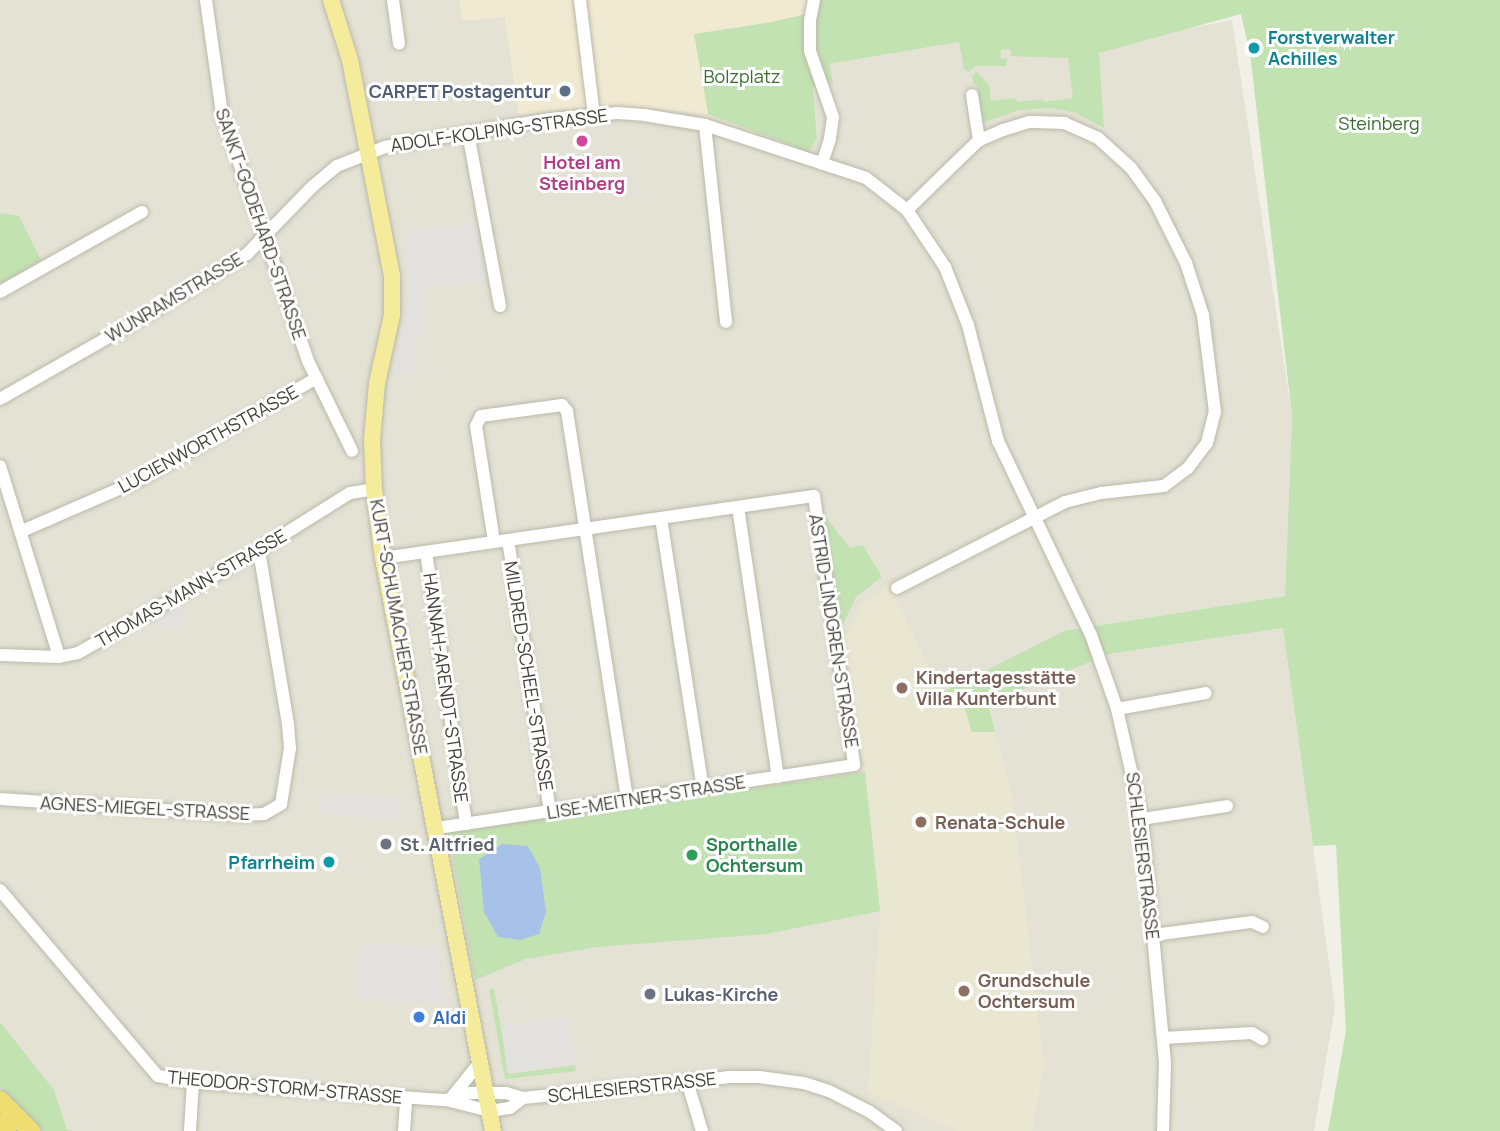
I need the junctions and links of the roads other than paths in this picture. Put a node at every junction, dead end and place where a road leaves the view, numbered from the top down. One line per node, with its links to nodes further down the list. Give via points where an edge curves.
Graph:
1 (206, 0): 16 (street, SANKT-GODEHARD-STRASSE, via 222,114)
2 (331, 0): 12 (main road, KURT-SCHUMACHER-STRASSE, via 351,60)
3 (393, 0): 6 (street)
4 (580, 0): 8 (street)
5 (814, 0): 13 (street, via 810,51 833,117)
6 (399, 44)
7 (971, 95): 11 (street)
8 (594, 114): 9 (street, ADOLF-KOLPING-STRASSE, via 644,115); 10 (street, ADOLF-KOLPING-STRASSE)
9 (705, 125): 13 (street, ADOLF-KOLPING-STRASSE); 19 (street)
10 (468, 133): 12 (street, ADOLF-KOLPING-STRASSE); 18 (street)
11 (979, 140): 14 (street); 26 (street, via 1029,122 1065,123 1098,138 1131,168 1155,201 1186,263 1203,315 1215,412 1207,443 1188,468 1164,486 1101,493)
12 (368, 152): 16 (street, WUNRAMSTRASSE, via 338,166 313,186); 24 (main road, KURT-SCHUMACHER-STRASSE, via 393,289 393,315 377,383)
13 (822, 164): 14 (street, ADOLF-KOLPING-STRASSE, via 866,178)
14 (907, 210): 26 (street, ADOLF-KOLPING-STRASSE, via 956,290 998,441)
15 (142, 212): 17 (street)
16 (265, 238): 20 (street, SANKT-GODEHARD-STRASSE); 21 (street, WUNRAMSTRASSE, via 179,296)
17 (0, 292)
18 (500, 306)
19 (726, 322)
20 (317, 379): 22 (street, SANKT-GODEHARD-STRASSE, via 349,445); 29 (street, LUCIENWORTHSTRASSE, via 137,481)
21 (0, 399)
22 (361, 435)
23 (0, 466): 29 (street)
24 (374, 489): 32 (street, THOMAS-MANN-STRASSE, via 350,493); 34 (main road, KURT-SCHUMACHER-STRASSE)
25 (737, 507): 27 (street); 40 (street, ASTRID-LINDGREN-STRASSE, via 814,496); 41 (street)
26 (1032, 517): 35 (street); 39 (street, SCHLESIERSTRASSE, via 1091,635)
27 (661, 518): 28 (street); 42 (street)
28 (585, 529): 30 (street); 31 (street, via 567,411 562,405 481,416 477,426); 44 (street)
29 (22, 531): 37 (street)
30 (508, 540): 31 (street); 46 (street, MILDRED-SCHEEL-STRASSE)
31 (494, 541): 33 (street)
32 (259, 550): 37 (street, THOMAS-MANN-STRASSE, via 78,653); 43 (street, AGNES-MIEGEL-STRASSE, via 288,724 290,748 281,804 264,814 244,815)
33 (426, 552): 34 (street); 48 (street, HANNAH-ARENDT-STRASSE)
34 (383, 558): 49 (main road, KURT-SCHUMACHER-STRASSE)
35 (898, 588)
36 (0, 655): 37 (street, THOMAS-MANN-STRASSE)
37 (59, 657)
38 (1206, 693): 39 (street)
39 (1117, 709): 47 (street, SCHLESIERSTRASSE)
40 (855, 765): 41 (street, LISE-MEITNER-STRASSE)
41 (778, 777): 42 (street, LISE-MEITNER-STRASSE)
42 (704, 788): 44 (street, LISE-MEITNER-STRASSE)
43 (0, 799)
44 (627, 800): 46 (street, LISE-MEITNER-STRASSE)
45 (1227, 806): 47 (street)
46 (550, 812): 48 (street, LISE-MEITNER-STRASSE)
47 (1142, 819): 52 (street, SCHLESIERSTRASSE)
48 (466, 824): 49 (street, LISE-MEITNER-STRASSE)
49 (437, 828): 55 (main road, KURT-SCHUMACHER-STRASSE)
50 (0, 890): 57 (street, THEODOR-STORM-STRASSE, via 146,1065 158,1076)
51 (1263, 927): 52 (street, via 1252,922)
52 (1154, 935): 53 (street, SCHLESIERSTRASSE)
53 (1163, 1038): 54 (street, via 1252,1033); 72 (street, SCHLESIERSTRASSE)
54 (1262, 1039)
55 (480, 1062): 58 (main road, KURT-SCHUMACHER-STRASSE); 61 (street)
56 (687, 1081): 59 (street, SCHLESIERSTRASSE); 70 (street); 71 (street, SCHLESIERSTRASSE, via 759,1077 804,1083 851,1101)
57 (193, 1082): 60 (street, THEODOR-STORM-STRASSE); 67 (street)
58 (486, 1093): 59 (street, SCHLESIERSTRASSE); 61 (street, THEODOR-STORM-STRASSE); 63 (main road, KURT-SCHUMACHER-STRASSE)
59 (523, 1098): 63 (street, SCHLESIERSTRASSE, via 510,1108)
60 (406, 1099): 61 (street, THEODOR-STORM-STRASSE); 68 (street)
61 (449, 1099): 63 (street, THEODOR-STORM-STRASSE)
62 (0, 1100): 66 (highway)
63 (490, 1111): 69 (main road, KURT-SCHUMACHER-STRASSE)
64 (0, 1124): 65 (highway)
65 (8, 1131)
66 (31, 1131)
67 (190, 1131)
68 (404, 1131)
69 (493, 1131)
70 (702, 1131)
71 (896, 1131)
72 (1163, 1131)

